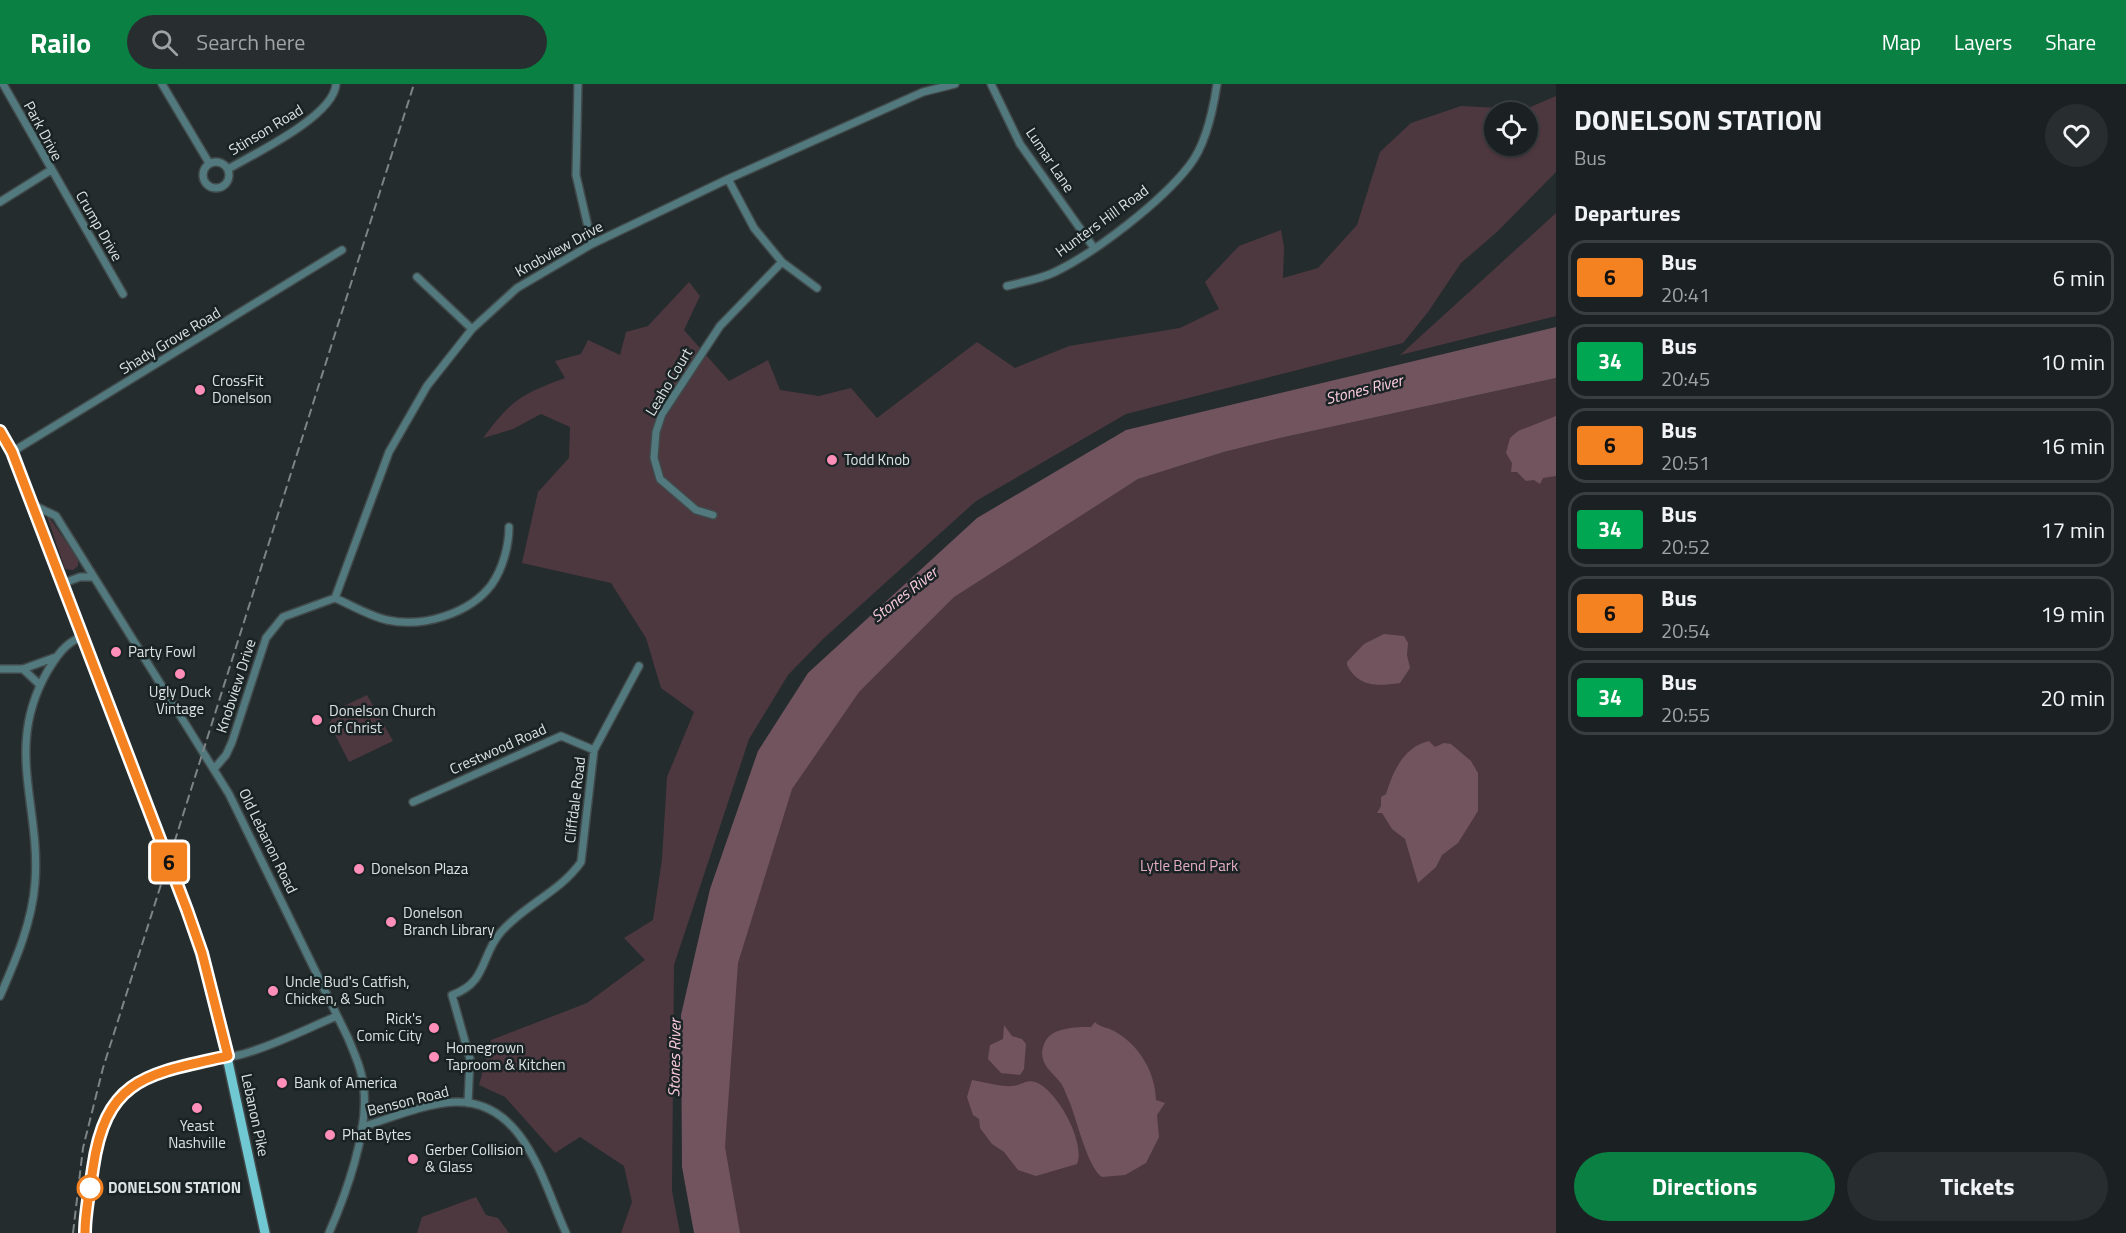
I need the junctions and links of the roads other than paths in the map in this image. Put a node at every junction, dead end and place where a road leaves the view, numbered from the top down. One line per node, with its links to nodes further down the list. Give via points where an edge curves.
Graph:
1 (3, 84): 10 (street, Park Drive)
2 (162, 84): 8 (street)
3 (336, 84): 9 (street, Stinson Road, via 319,114)
4 (578, 84): 13 (street, via 576,175)
5 (955, 84): 11 (street, Knobview Drive, via 901,101)
6 (991, 84): 14 (street, Lumar Lane, via 1020,144)
7 (1217, 84): 14 (street, Hunters Hill Road, via 1205,136 1190,165 1152,204)
8 (209, 163): 9 (street, via 219,162); 9 (street, via 202,177 210,187 226,183)
9 (228, 169)
10 (51, 170): 12 (street, Park Drive); 20 (street, Crump Drive)
11 (728, 179): 13 (street, Knobview Drive); 16 (street, via 754,228)
12 (0, 202)
13 (592, 244): 21 (street, Knobview Drive, via 517,288)
14 (1094, 248): 18 (street, Hunters Hill Road, via 1055,272)
15 (342, 250): 23 (street, Shady Grove Road)
16 (782, 262): 19 (street); 25 (street, Leaho Court, via 720,326 662,414 656,432 654,458 660,479 696,510)
17 (417, 277): 21 (street)
18 (1007, 286)
19 (817, 288)
20 (123, 294)
21 (472, 329): 29 (street, Knobview Drive, via 427,386 389,452)
22 (0, 431): 23 (main road, Lebanon Pike)
23 (12, 452): 24 (main road, Lebanon Pike)
24 (31, 504): 27 (street, Old Lebanon Road, via 52,512); 28 (main road, Lebanon Pike)
25 (713, 514)
26 (509, 526): 29 (street, via 508,546 492,584 462,609 423,622 387,620)
27 (93, 577): 28 (street); 37 (street, Old Lebanon Road)
28 (61, 584): 30 (main road, Lebanon Pike)
29 (335, 598): 37 (street, Knobview Drive, via 283,617 266,638 232,742)
30 (81, 637): 31 (street, via 72,640); 41 (main road, Lebanon Pike, bridge, via 187,910)
31 (56, 657): 34 (street); 35 (street)
32 (639, 666): 36 (street, Cliffdale Road)
33 (0, 669): 34 (street)
34 (22, 669): 35 (street)
35 (40, 685): 39 (street, via 24,748 36,846 34,897 26,930)
36 (594, 750): 38 (street, Crestwood Road, via 561,736); 43 (street, Cliffdale Road, via 581,862 571,876 503,929 478,978 471,987 452,995 470,1059)
37 (214, 769): 40 (street, Old Lebanon Road, via 248,829)
38 (413, 802)
39 (0, 996)
40 (337, 1016): 41 (street, via 292,1036); 44 (street, Old Lebanon Road, via 363,1080)
41 (228, 1056): 42 (street, via 170,1069 136,1084); 45 (main road, Lebanon Pike)
42 (118, 1099)
43 (468, 1103): 44 (street, Benson Road, via 440,1104); 47 (street, Benson Road, via 479,1103 514,1127 543,1175)
44 (362, 1127): 46 (street, Old Lebanon Road, via 344,1197)
45 (265, 1233)
46 (329, 1233)
47 (566, 1233)

